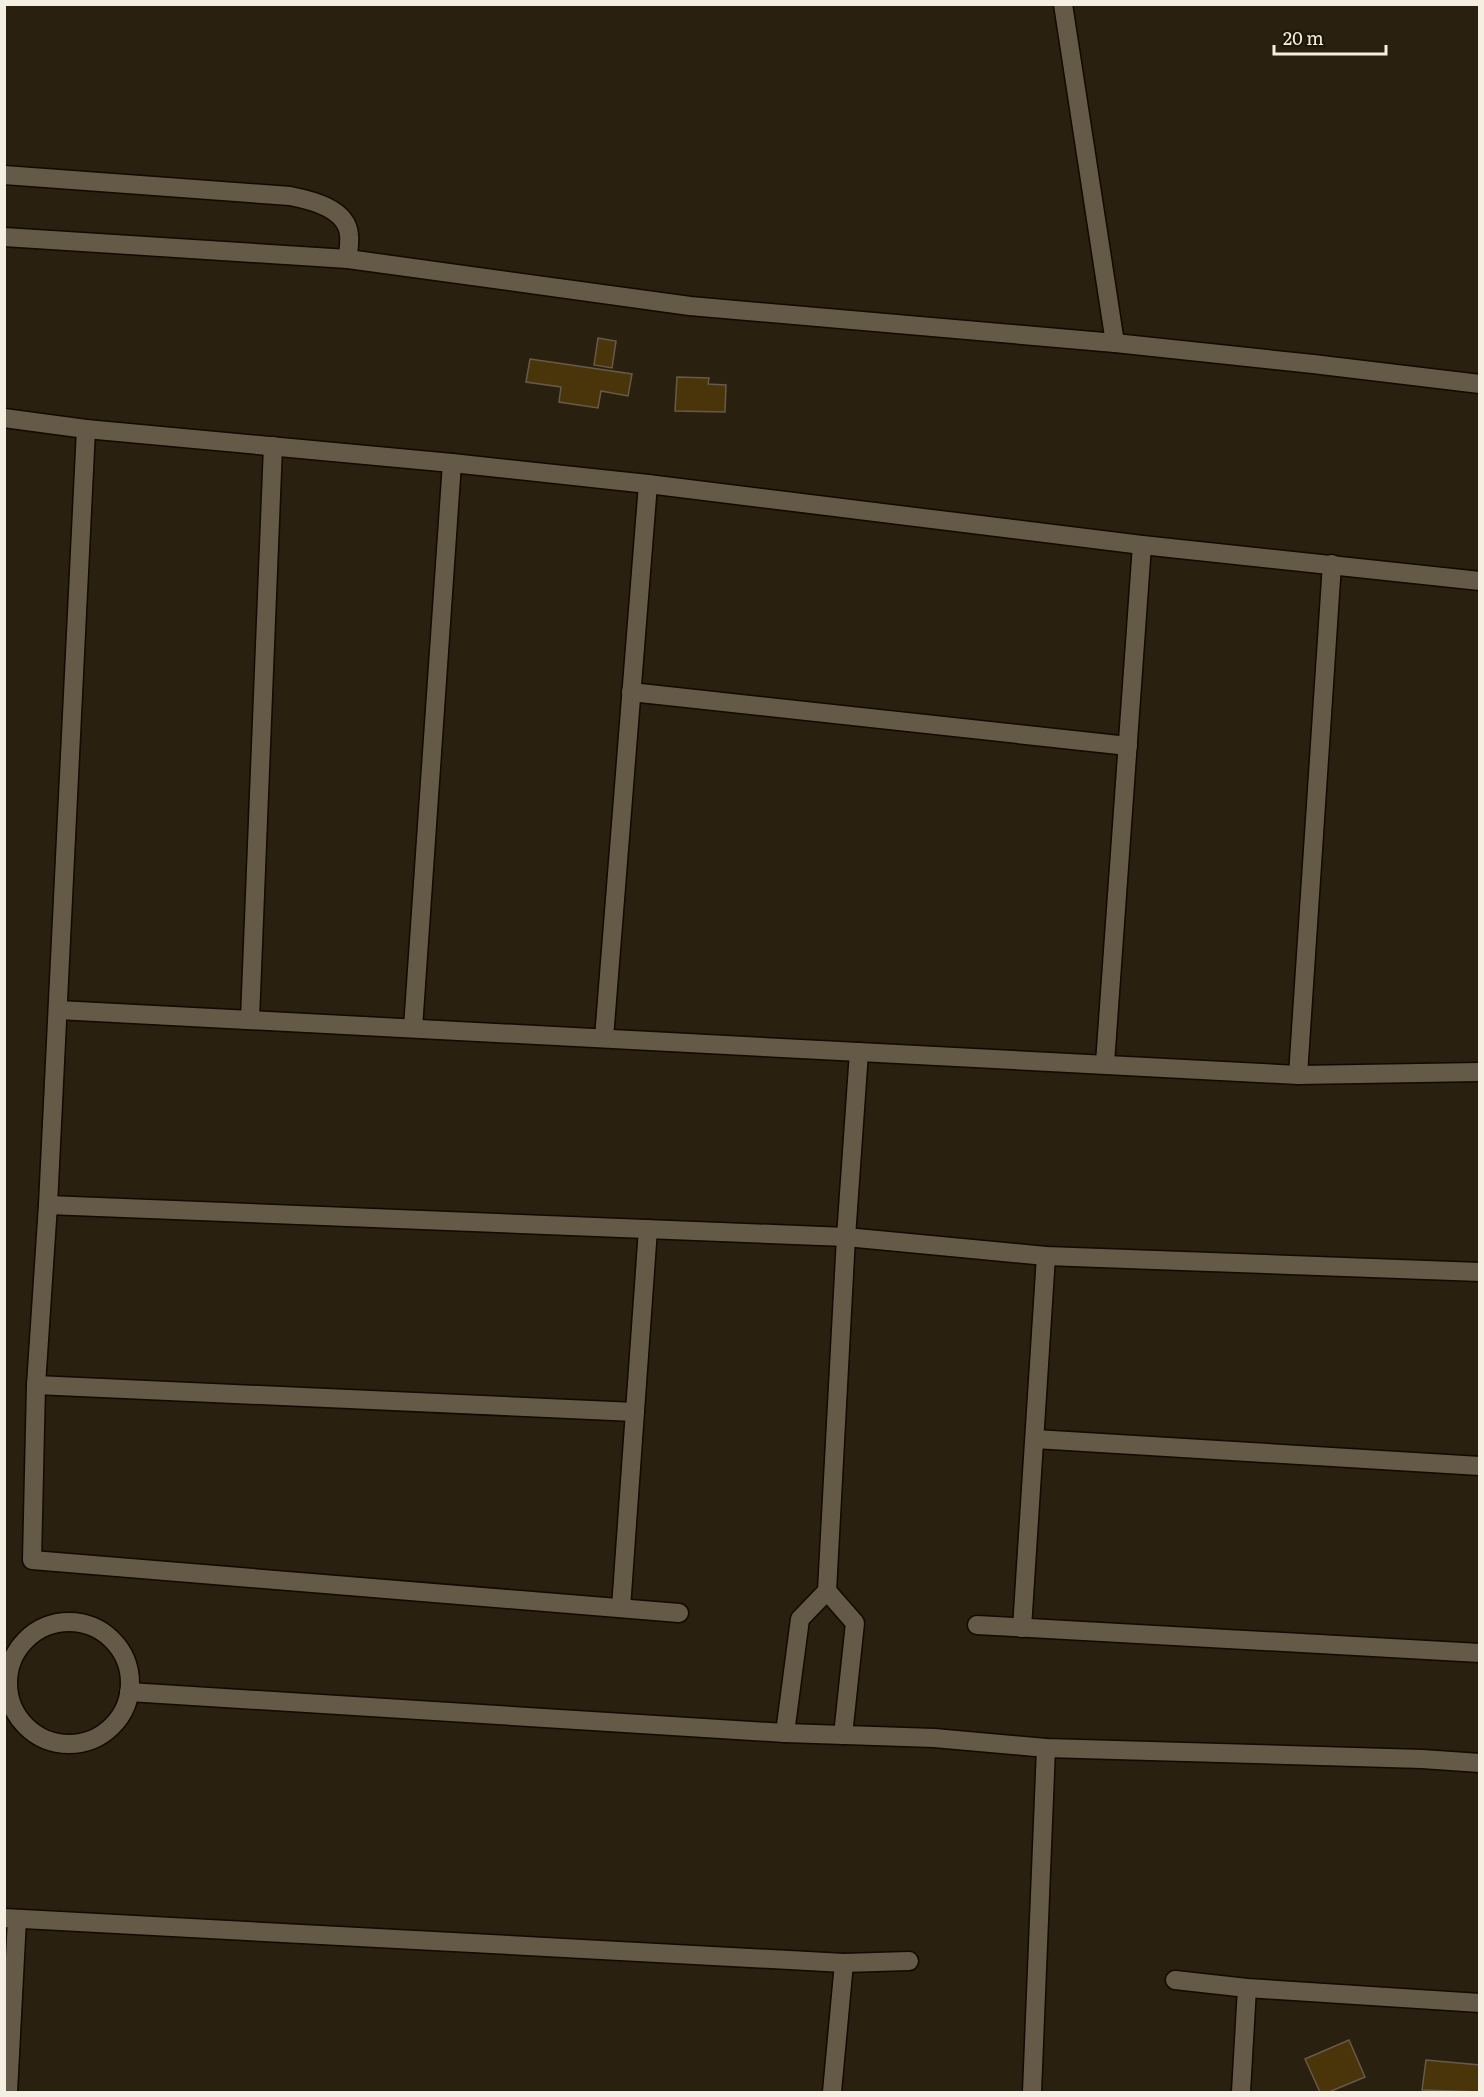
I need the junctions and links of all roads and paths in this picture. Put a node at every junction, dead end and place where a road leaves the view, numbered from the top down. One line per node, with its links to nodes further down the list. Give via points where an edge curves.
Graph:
1 (1063, 4): 5 (street)
2 (4, 175): 4 (street, via 290,196 318,202 340,216 350,232)
3 (4, 237): 4 (street)
4 (348, 259): 5 (street, via 690,306)
5 (1115, 343): 6 (street)
6 (1479, 384)
7 (4, 418): 8 (street)
8 (86, 429): 9 (street); 17 (street)
9 (273, 446): 10 (street); 18 (street)
10 (452, 463): 11 (street); 19 (street)
11 (648, 484): 12 (street); 15 (street)
12 (1142, 545): 13 (street); 16 (street)
13 (1332, 564): 14 (street); 24 (street)
14 (1479, 581)
15 (631, 692): 16 (street); 20 (street)
16 (1128, 746): 22 (street)
17 (58, 1010): 18 (street); 25 (street)
18 (250, 1019): 19 (street)
19 (413, 1028): 20 (street)
20 (604, 1038): 21 (street)
21 (859, 1052): 22 (street); 27 (street)
22 (1105, 1063): 24 (street)
23 (1479, 1072): 24 (street)
24 (1298, 1075)
25 (48, 1205): 26 (street); 30 (street)
26 (648, 1229): 27 (street); 31 (street)
27 (846, 1237): 28 (street); 34 (street)
28 (1046, 1256): 29 (street); 32 (street)
29 (1479, 1272)
30 (36, 1385): 31 (street); 35 (street, via 32,1560)
31 (635, 1412): 35 (street)
32 (1035, 1439): 33 (street); 38 (street)
33 (1479, 1466)
34 (827, 1591): 43 (street, via 800,1619); 44 (street, via 855,1623)
35 (621, 1608): 36 (street)
36 (679, 1613)
37 (977, 1625): 38 (street)
38 (1023, 1628): 39 (street)
39 (1479, 1653)
40 (9, 1659): 41 (street, via 22,1642 51,1623 87,1623 117,1641 131,1674); 42 (street)
41 (129, 1692): 42 (street, via 126,1709 103,1735 70,1745 35,1736); 43 (street)
42 (8, 1709)
43 (785, 1733): 44 (street)
44 (843, 1735): 45 (street, via 934,1738)
45 (1046, 1749): 46 (street); 55 (street)
46 (1479, 1763)
47 (11, 1919): 49 (street); 53 (street)
48 (909, 1961): 49 (street)
49 (844, 1963): 54 (street)
50 (1175, 1980): 51 (street)
51 (1247, 1988): 52 (street); 56 (street)
52 (1479, 2003)
53 (8, 2092)
54 (832, 2092)
55 (1032, 2092)
56 (1241, 2092)

